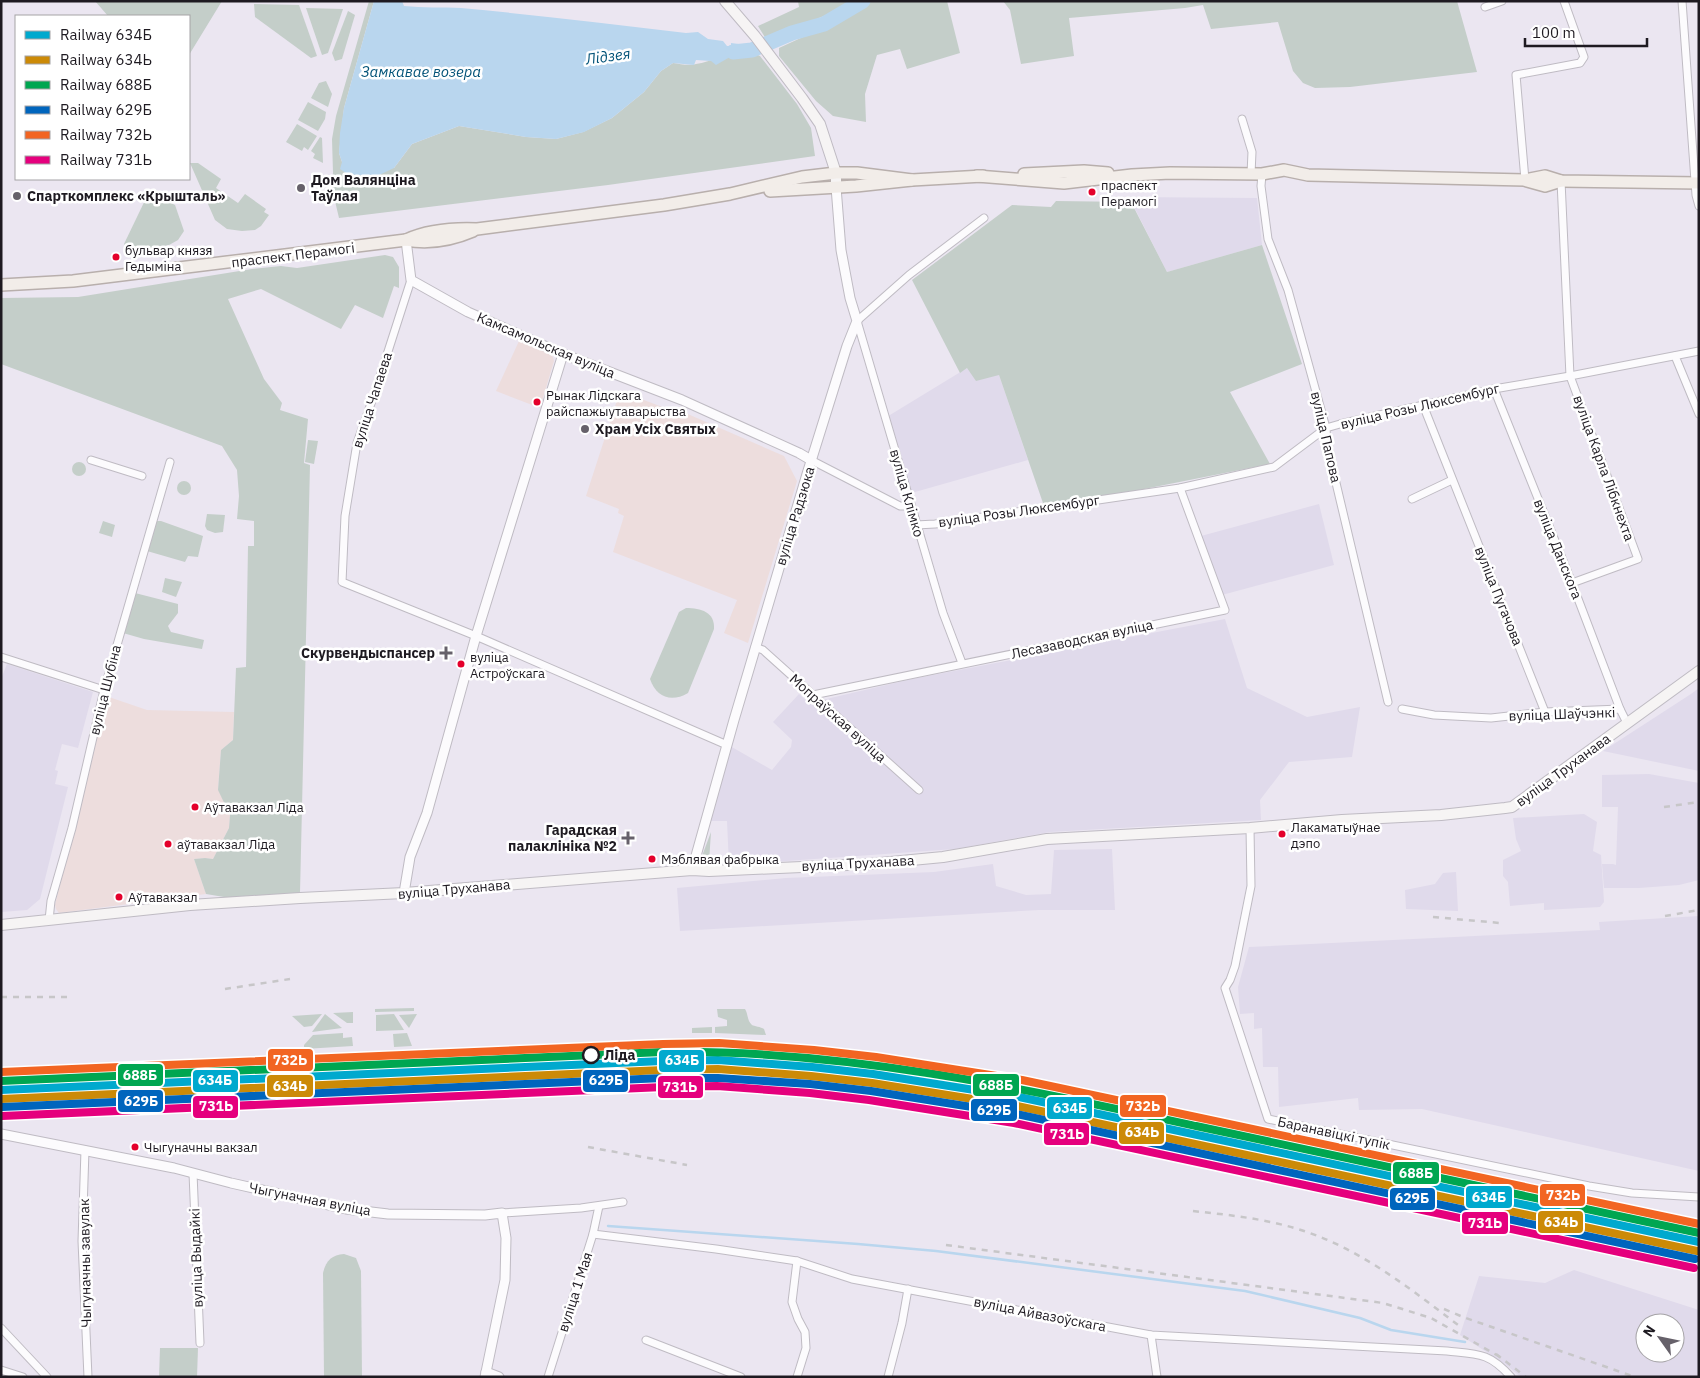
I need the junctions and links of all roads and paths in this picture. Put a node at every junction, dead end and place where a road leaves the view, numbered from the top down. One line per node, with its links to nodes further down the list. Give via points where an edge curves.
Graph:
1 (725, 1): 7 (main road, via 820,124)
2 (1502, 1): 5 (street)
3 (1564, 1): 10 (street, via 1584,57 1580,63 1516,75)
4 (1682, 1): 12 (street)
5 (1485, 7)
6 (1242, 119): 8 (street, вуліца Папова)
7 (836, 172): 9 (main road, праспект Перамогі); 13 (main road); 14 (main road, праспект Перамогі)
8 (1257, 174): 9 (main road, праспект Перамогі, via 1170,173 1064,183 978,176); 10 (main road, праспект Перамогі, via 1284,170 1308,175); 28 (street, вуліца Папова, via 1268,239 1288,290)
9 (912, 180): 13 (main road, праспект Перамогі)
10 (1525, 180): 11 (main road, праспект Перамогі, via 1545,176)
11 (1561, 181): 12 (main road, праспект Перамогі); 24 (street, вуліца Карла Лібкнехта)
12 (1697, 183): 15 (street)
13 (836, 187): 14 (main road, праспект Перамогі); 20 (street, via 841,250)
14 (730, 194): 17 (main road, праспект Перамогі, via 477,229 432,231)
15 (1699, 206)
16 (984, 218): 20 (street, вуліца Радзюка, via 909,275)
17 (406, 240): 18 (street); 19 (main road, праспект Перамогі, via 73,281)
18 (411, 280): 22 (street, Камсамольская вуліца, via 468,312); 39 (street, вуліца Чапаева, via 356,443 345,516 342,582)
19 (1, 285)
20 (857, 321): 30 (street, вуліца Радзюка); 36 (street, вуліца Клімко)
21 (1699, 351): 23 (street, вуліца Розы Люксембург)
22 (563, 354): 30 (street, Камсамольская вуліца, via 682,400); 39 (street)
23 (1675, 356): 24 (street, вуліца Розы Люксембург); 27 (street)
24 (1570, 376): 25 (street, вуліца Розы Люксембург); 38 (street, вуліца Карла Лібкнехта, via 1638,559)
25 (1494, 389): 26 (street, вуліца Розы Люксембург); 38 (street, вуліца Данскога)
26 (1423, 405): 28 (street, вуліца Розы Люксембург); 33 (street, вуліца Пугачова)
27 (1699, 414)
28 (1326, 428): 34 (street, вуліца Розы Люксембург, via 1274,467); 46 (street, вуліца Папова, via 1327,445)
29 (91, 460): 32 (street)
30 (811, 460): 36 (street, Камсамольская вуліца, via 900,506); 40 (street, вуліца Радзюка)
31 (170, 462): 44 (street, вуліца Шубіна)
32 (142, 476)
33 (1452, 480): 35 (street); 49 (street, вуліца Пугачова)
34 (1180, 488): 37 (street, вуліца Розы Люксембург); 42 (street, Лесазаводская вуліца, via 1225,610)
35 (1412, 499)
36 (911, 506): 37 (street, вуліца Клімко)
37 (916, 525): 42 (street, вуліца Клімко)
38 (1572, 583): 48 (street, вуліца Данскога)
39 (476, 636): 51 (street); 55 (street, via 427,812 410,857)
40 (755, 647): 45 (street, Мопраўская вуліца, via 763,650); 51 (street, вуліца Радзюка)
41 (1, 656): 44 (street)
42 (962, 664): 45 (street, Лесазаводская вуліца)
43 (1699, 671): 50 (main road, вуліца Шаўчэнкі)
44 (104, 690): 56 (street, вуліца Шубіна)
45 (813, 696): 52 (street, Мопраўская вуліца)
46 (1388, 702)
47 (1402, 709): 49 (street, вуліца Шаўчэнкі, via 1434,715 1491,718)
48 (1620, 709): 49 (street, вуліца Шаўчэнкі); 50 (street, вуліца Шаўчэнкі)
49 (1545, 712)
50 (1627, 723): 53 (main road, вуліца Труханава, via 1512,807)
51 (727, 745): 54 (street, вуліца Радзюка)
52 (919, 790)
53 (1250, 828): 54 (main road, вуліца Труханава, via 1047,839 943,857 870,864); 61 (street, Баранавіцкі тупік, via 1251,886 1236,966 1224,988 1268,1119 1589,1186)
54 (692, 870): 55 (main road, вуліца Труханава)
55 (404, 893): 56 (main road, вуліца Труханава, via 190,905)
56 (49, 920): 57 (main road, вуліца Труханава)
57 (1, 925)
58 (1, 1134): 59 (street, Чыгуначная вуліца)
59 (85, 1150): 60 (street, Чыгуначная вуліца); 76 (street, Чыгуначны завулак, via 82,1241)
60 (193, 1173): 64 (street, Чыгуначная вуліца, via 346,1209 388,1214); 71 (street, вуліца Выдайкі)
61 (1699, 1198)
62 (623, 1202): 63 (street, Чыгуначная вуліца)
63 (599, 1206): 64 (street, Чыгуначная вуліца); 65 (street, вуліца 1 Мая)
64 (502, 1213): 73 (street, via 506,1238 505,1280)
65 (593, 1234): 66 (street, вуліца Айвазоўскага); 78 (street, вуліца 1 Мая)
66 (796, 1261): 67 (street, вуліца Айвазоўскага, via 852,1279); 80 (street, via 792,1302 805,1332 806,1348)
67 (908, 1290): 69 (street, вуліца Айвазоўскага); 81 (street)
68 (1, 1328): 75 (street)
69 (1151, 1335): 82 (street); 83 (street, вуліца Айвазоўскага, via 1475,1354 1491,1358)
70 (646, 1340): 79 (street)
71 (200, 1343)
72 (1, 1370): 74 (street)
73 (485, 1374): 77 (street)
74 (23, 1377)
75 (47, 1377)
76 (88, 1377)
77 (499, 1377)
78 (548, 1377)
79 (741, 1377)
80 (797, 1377)
81 (888, 1377)
82 (1157, 1377)
83 (1511, 1377)

